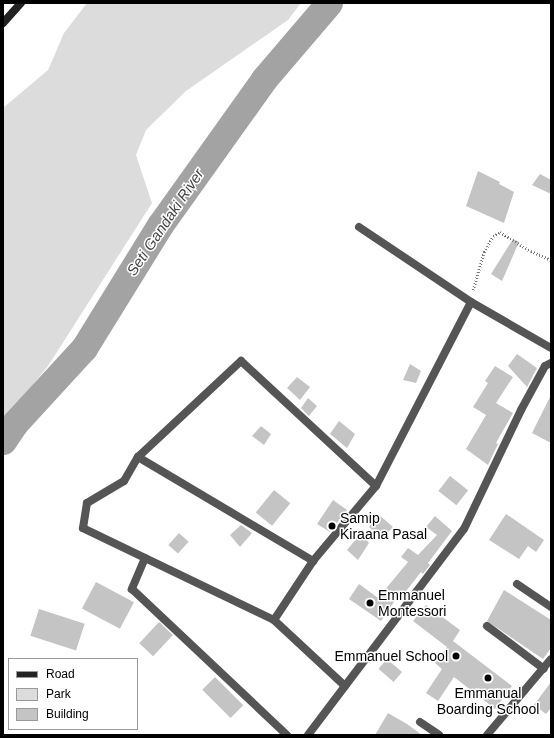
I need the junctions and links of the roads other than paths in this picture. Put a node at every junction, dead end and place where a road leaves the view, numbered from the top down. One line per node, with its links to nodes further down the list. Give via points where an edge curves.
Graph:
1 (21, 3): 2 (main road)
2 (3, 23)
3 (359, 227): 4 (street)
4 (471, 302): 5 (street); 8 (street)
5 (551, 348)
6 (551, 363): 17 (street, via 545,366 521,410 464,529)
7 (138, 458): 8 (street, via 241,361); 9 (street, via 124,482 87,502 84,528); 10 (street)
8 (376, 486): 10 (street)
9 (145, 558): 13 (street); 19 (street, via 132,588)
10 (313, 561): 13 (street)
11 (517, 584): 12 (street)
12 (551, 608)
13 (274, 620): 17 (street)
14 (487, 626): 16 (street)
15 (551, 659): 16 (street)
16 (544, 669): 22 (street)
17 (345, 686): 20 (street)
18 (420, 722): 21 (street)
19 (287, 735)
20 (308, 735)
21 (438, 735)
22 (487, 735)

